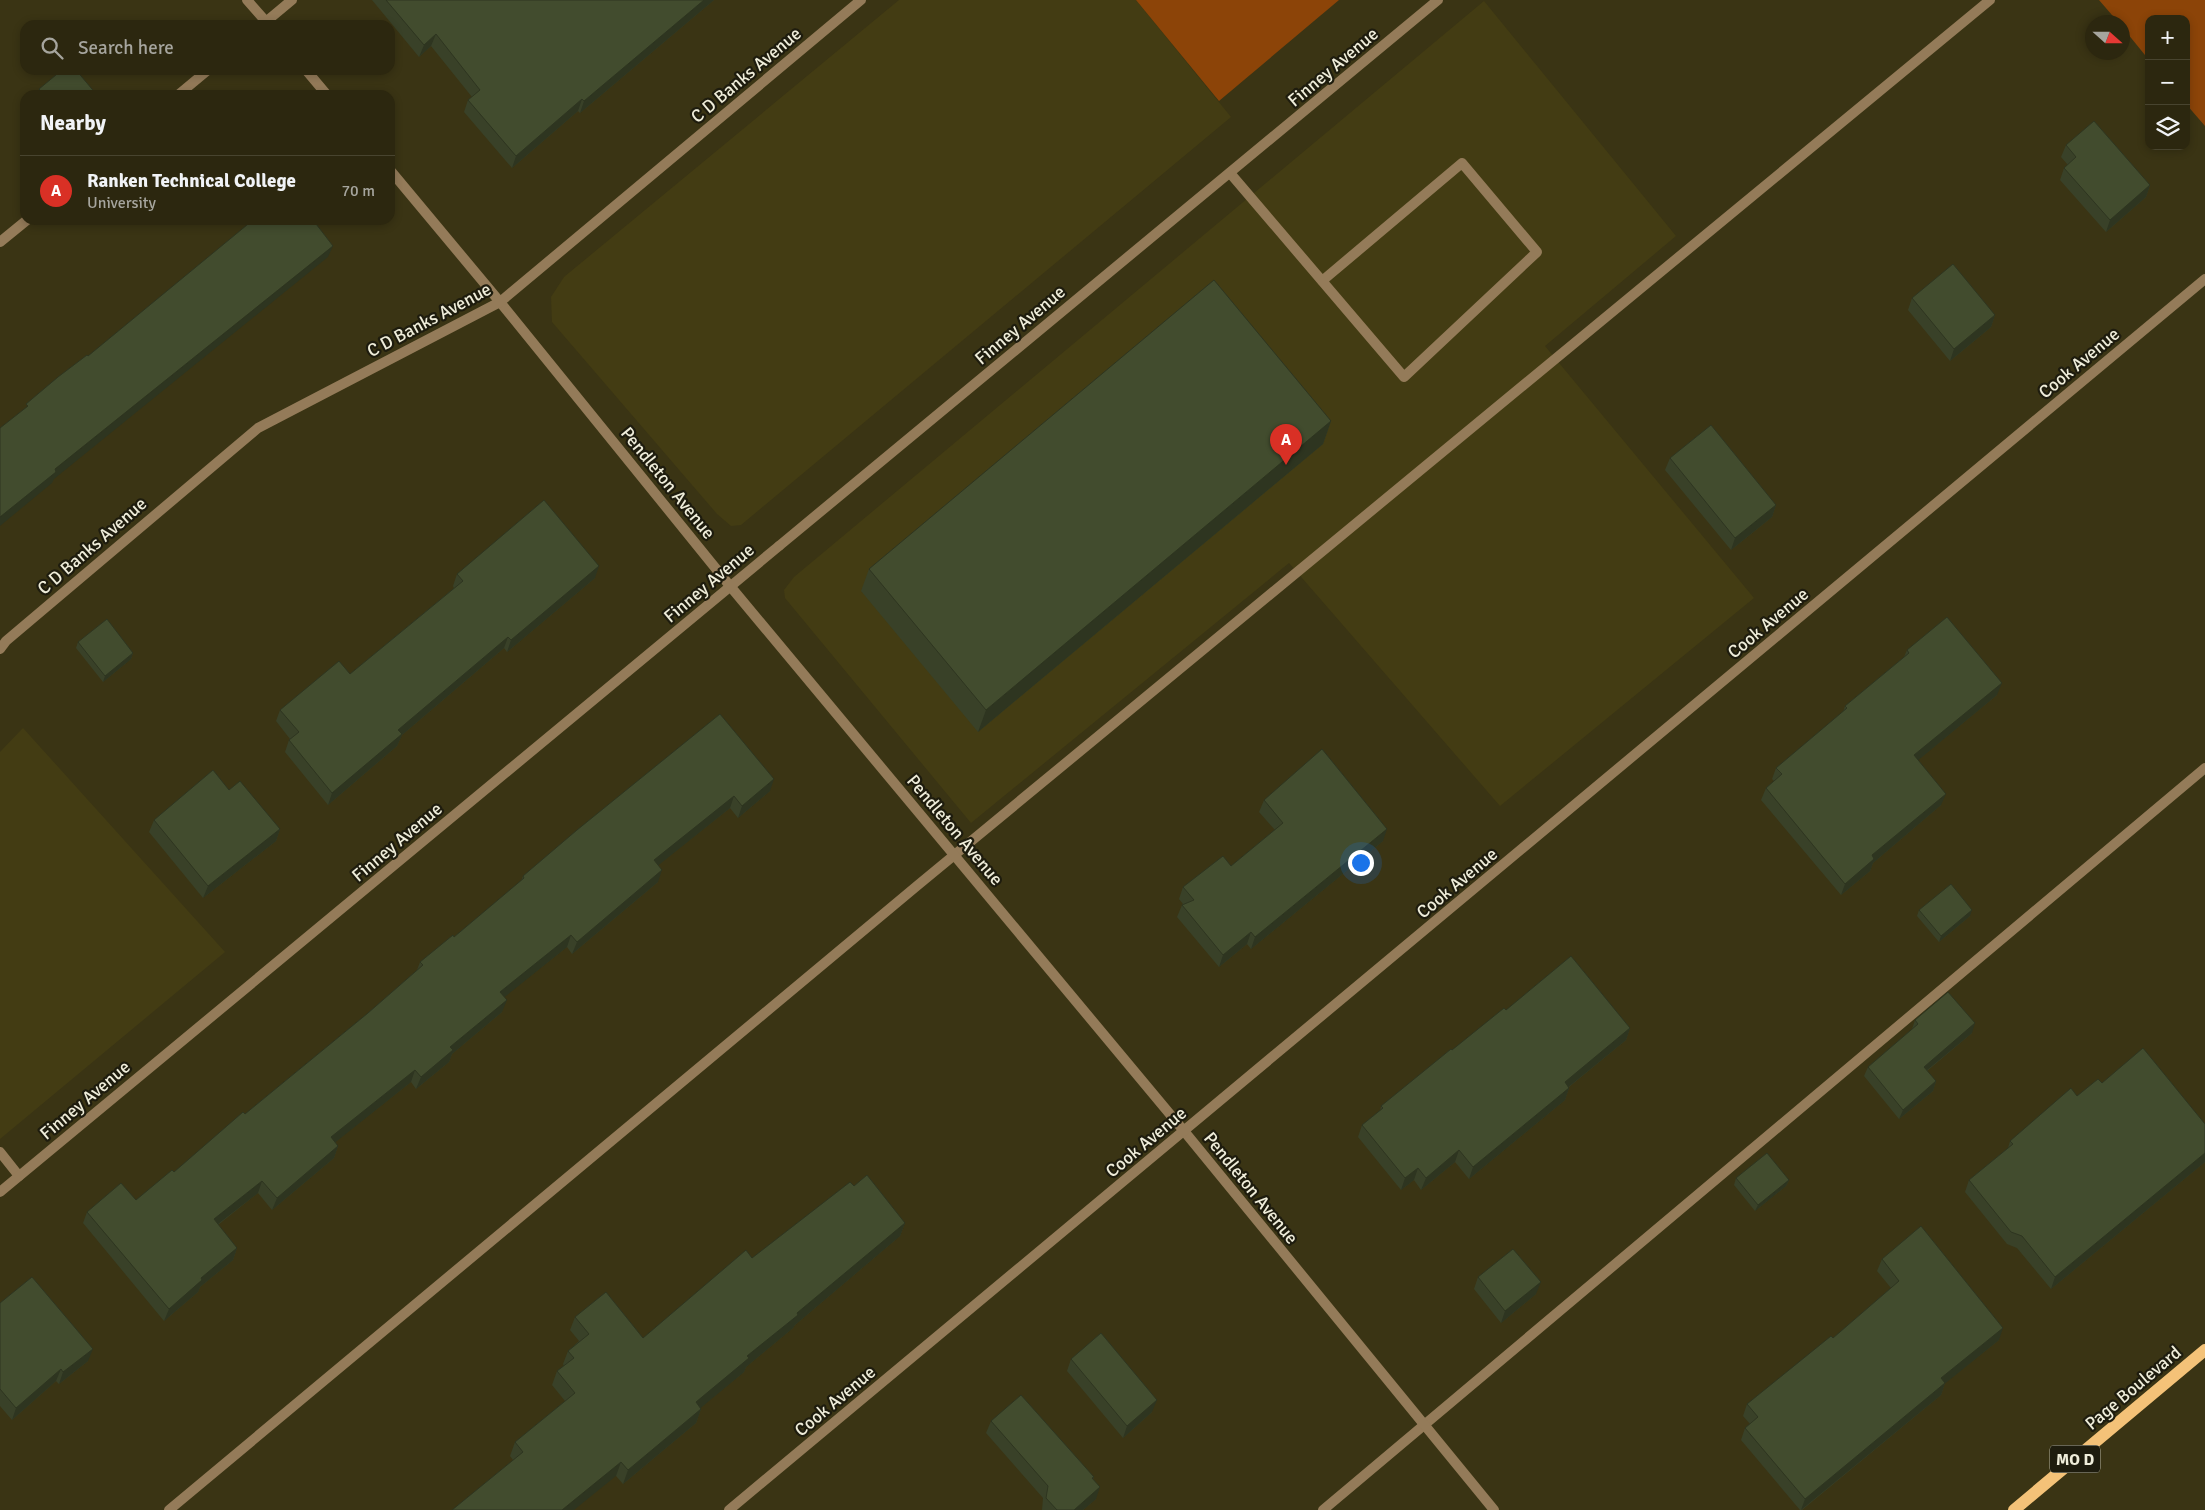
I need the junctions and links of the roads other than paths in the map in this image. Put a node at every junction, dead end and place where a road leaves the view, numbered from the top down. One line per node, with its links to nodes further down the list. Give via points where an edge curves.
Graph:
1 (247, 0): 6 (street)
2 (292, 0): 7 (street)
3 (861, 0): 18 (street, C D Banks Avenue)
4 (1438, 0): 12 (street, Finney Avenue)
5 (1990, 0): 22 (street)
6 (263, 20)
7 (270, 20)
8 (202, 75): 10 (street)
9 (310, 75): 11 (street)
10 (184, 90)
11 (323, 90)
12 (1230, 173): 17 (street); 19 (street, Finney Avenue)
13 (395, 176): 18 (street, Pendleton Avenue)
14 (21, 225): 15 (street)
15 (0, 242)
16 (2205, 279): 23 (street, Cook Avenue)
17 (1322, 281): 17 (street, via 1404,377 1537,252 1462,163)
18 (500, 302): 19 (street, Pendleton Avenue); 20 (street, C D Banks Avenue, via 258,428)
19 (730, 586): 22 (street, Pendleton Avenue); 25 (street, Finney Avenue)
20 (0, 649)
21 (2205, 768): 28 (street)
22 (955, 855): 23 (street, Pendleton Avenue); 29 (street)
23 (1184, 1131): 28 (street, Pendleton Avenue); 30 (street, Cook Avenue)
24 (0, 1152): 25 (street)
25 (19, 1176): 26 (street, Finney Avenue)
26 (0, 1192)
27 (2205, 1350): 33 (main road, Page Boulevard / MO D)
28 (1424, 1425): 31 (street); 32 (street, Pendleton Avenue)
29 (169, 1510)
30 (729, 1510)
31 (1323, 1510)
32 (1494, 1510)
33 (2014, 1510)

